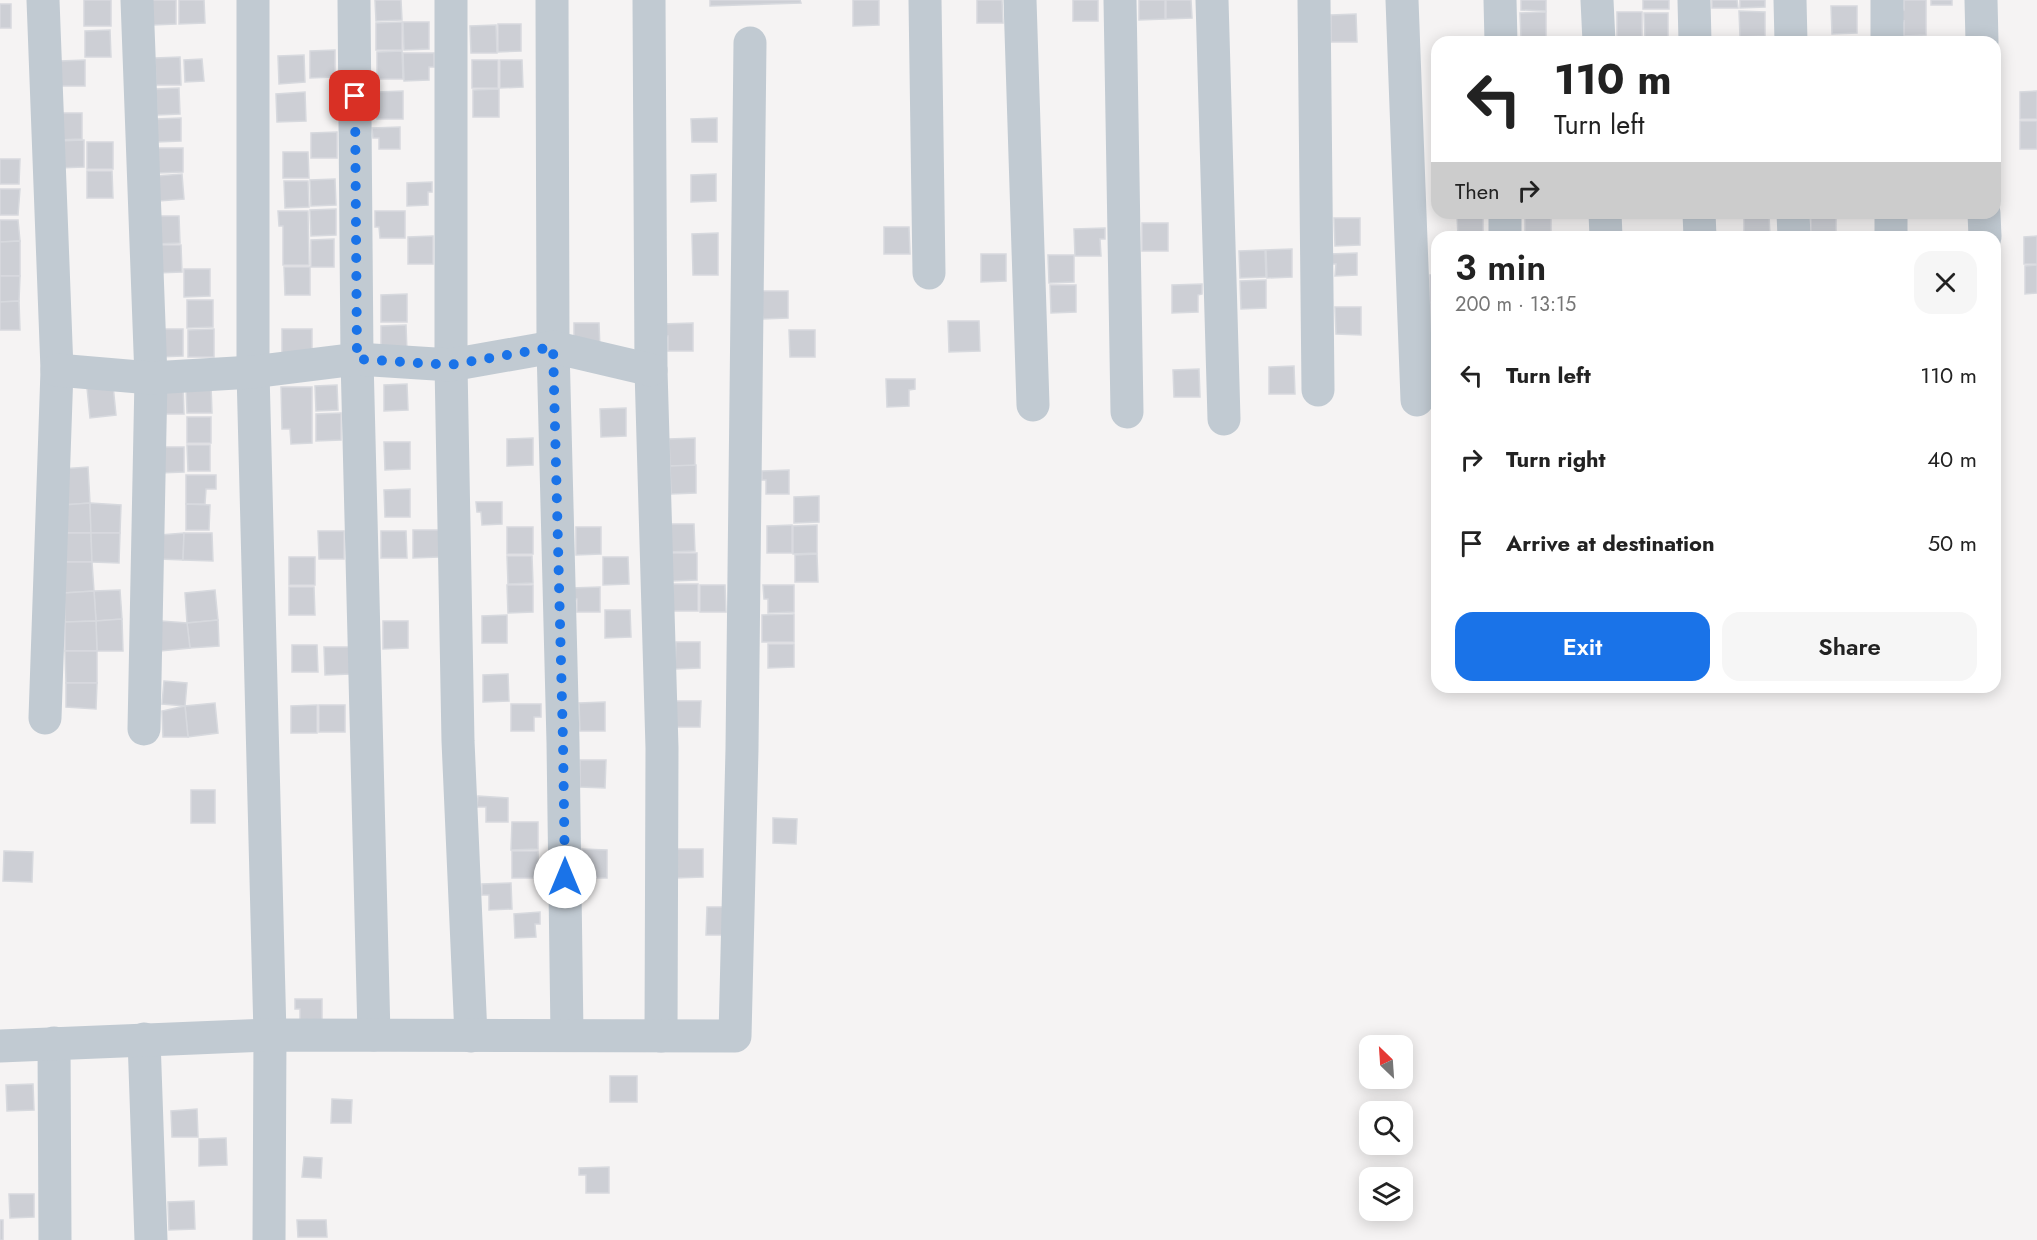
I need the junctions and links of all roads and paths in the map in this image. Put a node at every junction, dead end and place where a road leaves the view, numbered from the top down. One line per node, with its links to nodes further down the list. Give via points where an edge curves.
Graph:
1 (43, 0): 31 (street)
2 (137, 0): 34 (street)
3 (253, 0): 33 (street)
4 (354, 0): 29 (street)
5 (451, 0): 30 (street)
6 (552, 0): 28 (street)
7 (649, 0): 32 (street)
8 (925, 0): 27 (street)
9 (1020, 0): 37 (street)
10 (1120, 0): 38 (street)
11 (1212, 0): 39 (street)
12 (1314, 0): 35 (street)
13 (1402, 0): 36 (street)
14 (1500, 0): 20 (street)
15 (1598, 0): 21 (street)
16 (1694, 0): 22 (street)
17 (1790, 0): 23 (street)
18 (1887, 0): 24 (street)
19 (1981, 0): 25 (street)
20 (1501, 36)
21 (1599, 36)
22 (1695, 36)
23 (1791, 36)
24 (1887, 36)
25 (1982, 36)
26 (750, 43): 46 (street, via 735,1036)
27 (929, 273)
28 (553, 347): 30 (street); 32 (street); 45 (street)
29 (357, 359): 30 (street); 33 (street); 43 (street)
30 (450, 365): 44 (street, via 458,741)
31 (57, 370): 34 (street); 40 (street)
32 (651, 370): 46 (street, via 662,748)
33 (253, 372): 34 (street); 42 (street)
34 (151, 378): 41 (street)
35 (1318, 390)
36 (1417, 400)
37 (1033, 405)
38 (1127, 412)
39 (1224, 419)
40 (45, 718)
41 (144, 729)
42 (270, 1035): 43 (street); 47 (street); 52 (street)
43 (374, 1035): 44 (street)
44 (471, 1035): 45 (street)
45 (567, 1035): 46 (street)
46 (661, 1036)
47 (144, 1039): 48 (street); 51 (street)
48 (54, 1043): 49 (street); 50 (street)
49 (0, 1046)
50 (56, 1240)
51 (151, 1240)
52 (269, 1240)

